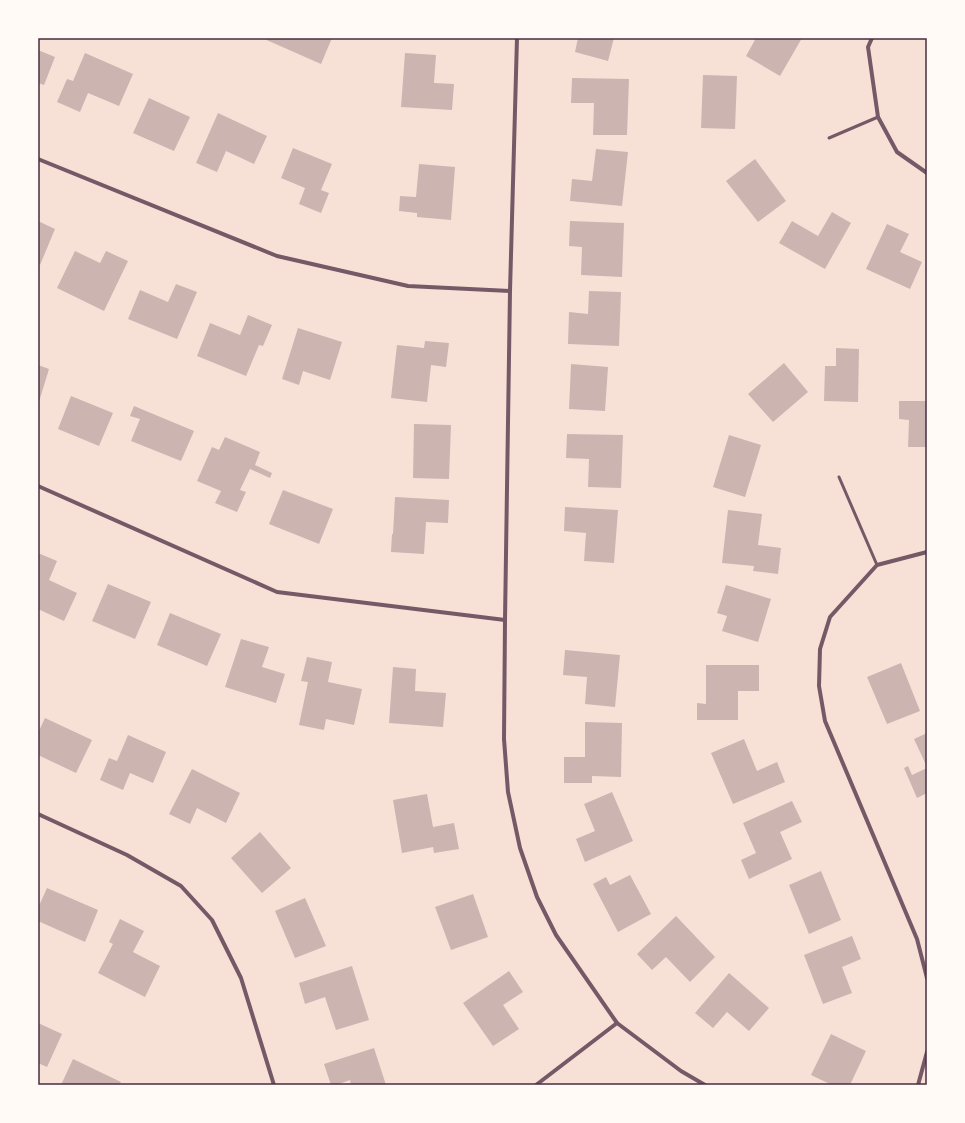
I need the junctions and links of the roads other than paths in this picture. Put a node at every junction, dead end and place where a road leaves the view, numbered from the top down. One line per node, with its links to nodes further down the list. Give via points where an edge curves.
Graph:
1 (517, 38): 7 (street)
2 (872, 38): 3 (street, via 868,47)
3 (878, 118): 4 (lane); 6 (street, via 897,152)
4 (829, 138)
5 (38, 159): 7 (street, via 277,256 408,286)
6 (927, 172)
7 (510, 291): 12 (street)
8 (840, 477): 11 (lane)
9 (38, 486): 12 (street, via 277,592)
10 (927, 552): 11 (street)
11 (877, 565): 14 (street, via 830,617 820,649 819,686 825,721 917,939)
12 (505, 620): 15 (street, via 504,739 508,792 520,848 537,898 556,935)
13 (38, 814): 17 (street, via 126,854 181,886 212,920 241,978)
14 (927, 978)
15 (617, 1023): 18 (street); 19 (street, via 681,1071)
16 (927, 1052): 20 (street)
17 (274, 1085)
18 (536, 1085)
19 (705, 1085)
20 (918, 1085)

